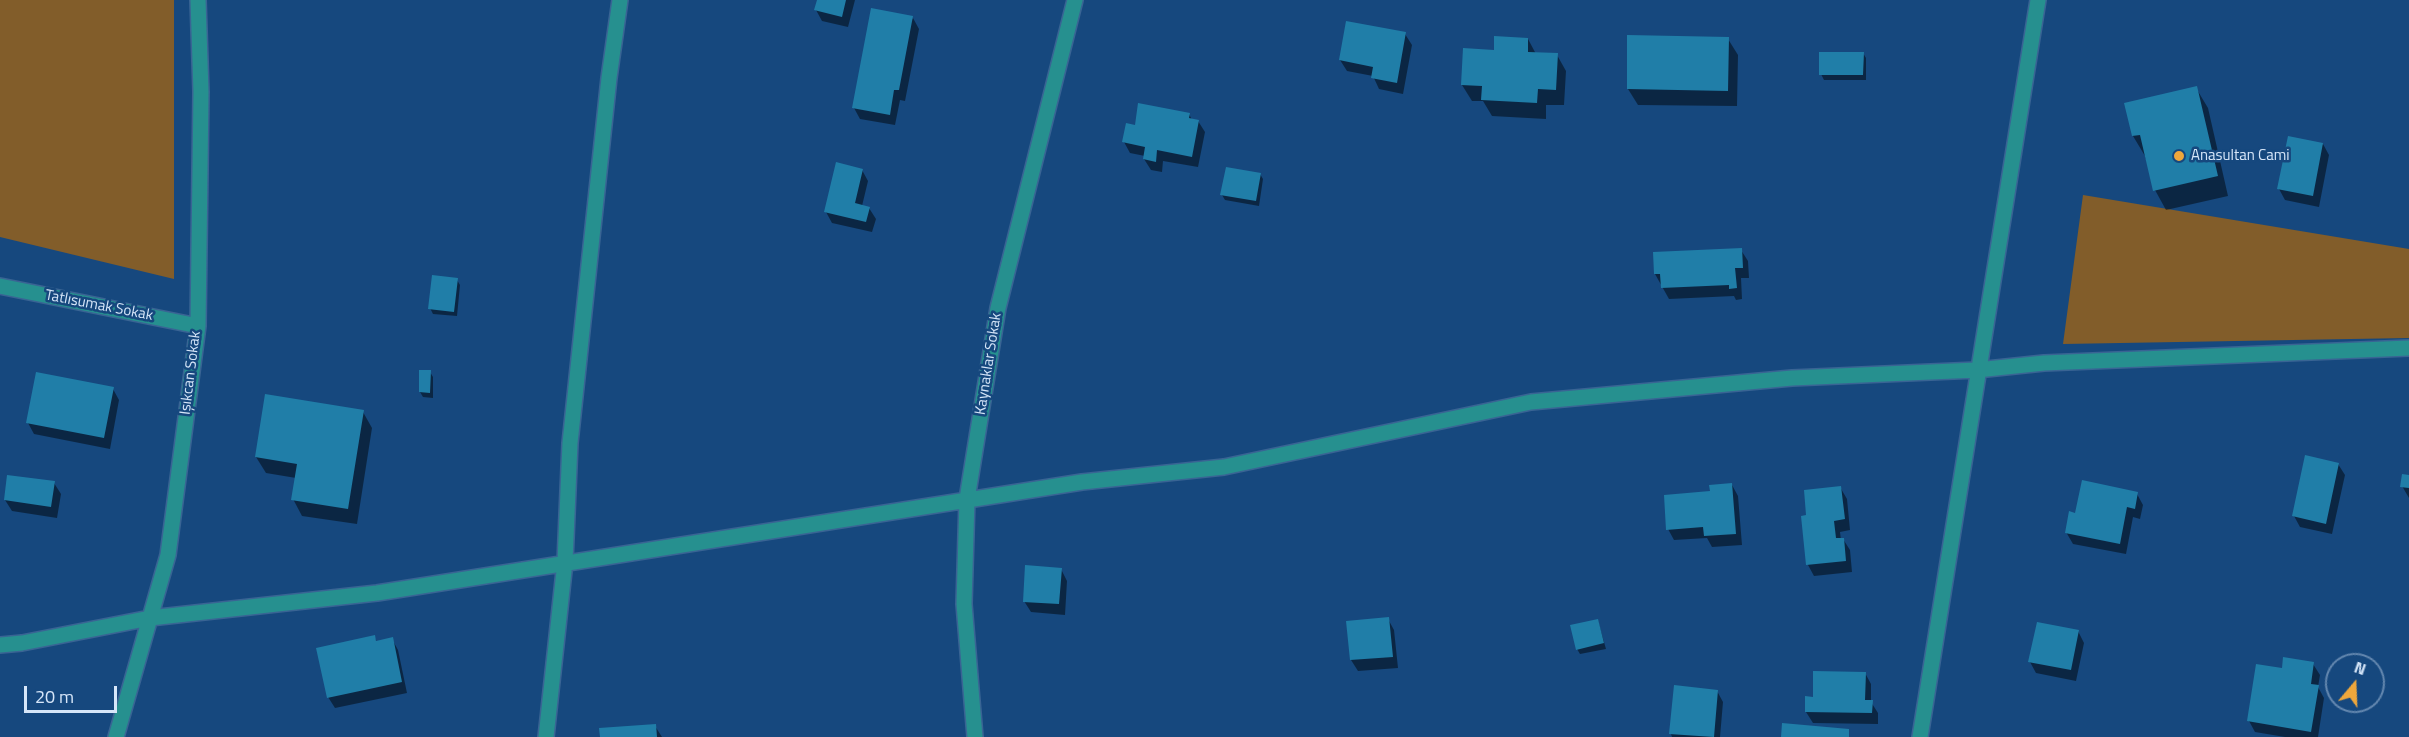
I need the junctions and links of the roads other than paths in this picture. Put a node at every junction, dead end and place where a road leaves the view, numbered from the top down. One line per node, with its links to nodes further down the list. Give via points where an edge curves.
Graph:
1 (198, 0): 6 (street, Işıkcan Sokak)
2 (620, 0): 10 (street, via 570,443)
3 (1075, 0): 9 (street, Kaynaklar Sokak, via 998,308)
4 (2038, 0): 8 (street)
5 (0, 286): 6 (street, Tatlısumak Sokak)
6 (198, 326): 11 (street, Işıkcan Sokak, via 168,555)
7 (2409, 348): 8 (street, via 2044,363)
8 (1977, 370): 9 (street, via 1792,378 1532,402 1224,467); 16 (street)
9 (967, 499): 10 (street); 15 (street, Kaynaklar Sokak, via 964,604)
10 (565, 562): 11 (street, via 377,593); 14 (street)
11 (150, 618): 12 (street); 13 (street, Işıkcan Sokak)
12 (0, 645)
13 (116, 737)
14 (546, 737)
15 (975, 737)
16 (1920, 737)

